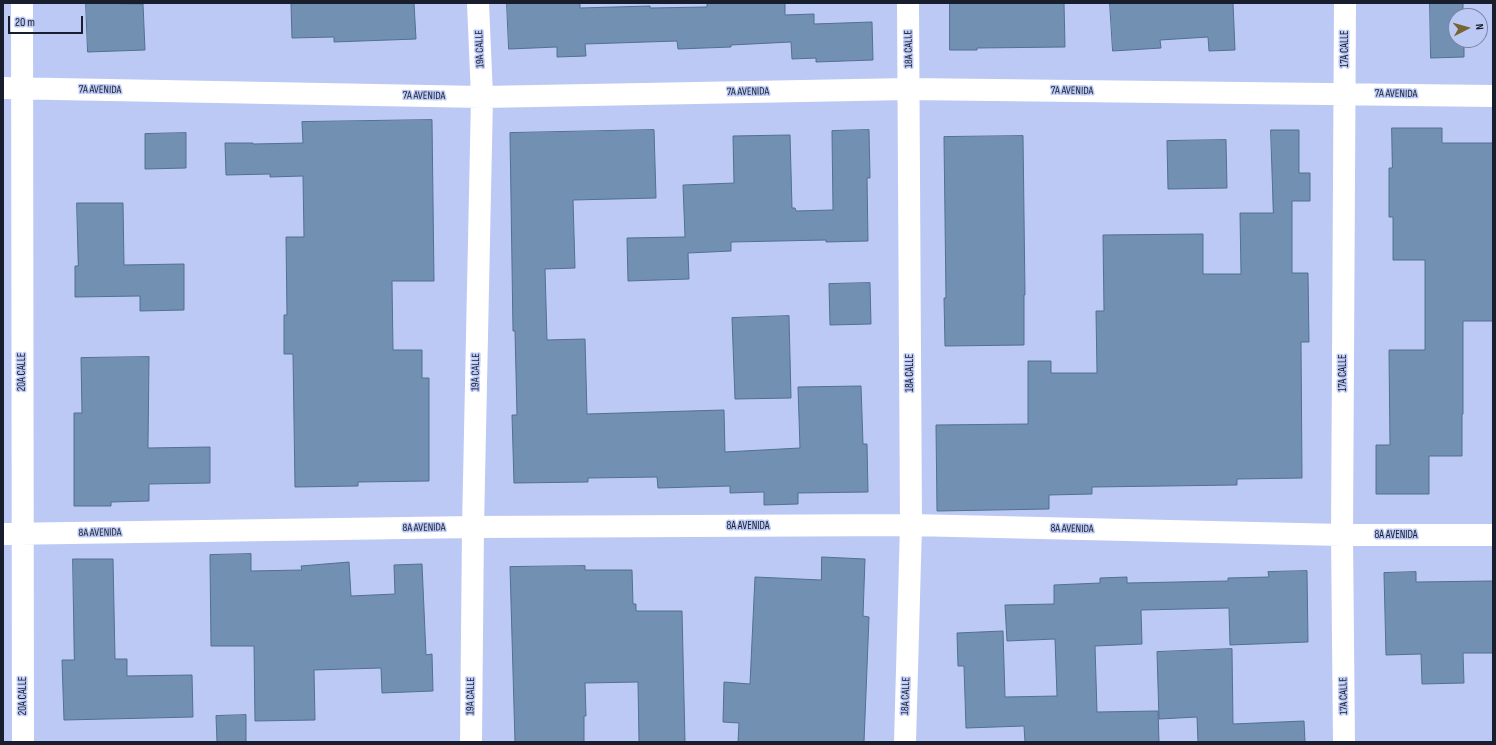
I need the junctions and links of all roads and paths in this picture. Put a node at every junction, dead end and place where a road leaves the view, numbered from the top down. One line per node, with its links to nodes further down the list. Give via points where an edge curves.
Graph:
1 (22, 3): 5 (street, 20A CALLE)
2 (478, 3): 9 (street, 19A CALLE)
3 (908, 3): 6 (street, 18A CALLE)
4 (1345, 3): 7 (street, 17A CALLE)
5 (12, 88): 9 (street, 7A AVENIDA); 12 (street, 20A CALLE)
6 (909, 89): 7 (street, 7A AVENIDA); 9 (street, 7A AVENIDA); 10 (street, 18A CALLE)
7 (1345, 93): 8 (street, 7A AVENIDA); 13 (street, 17A CALLE)
8 (1493, 96)
9 (482, 97): 11 (street, 19A CALLE)
10 (911, 525): 11 (street, 8A AVENIDA); 13 (street, 8A AVENIDA); 17 (street, 18A CALLE)
11 (473, 527): 12 (street, 8A AVENIDA); 16 (street, 19A CALLE)
12 (13, 534): 15 (street, 20A CALLE)
13 (1342, 535): 14 (street, 8A AVENIDA); 18 (street, 17A CALLE)
14 (1493, 536)
15 (23, 742)
16 (471, 742)
17 (905, 742)
18 (1344, 742)

